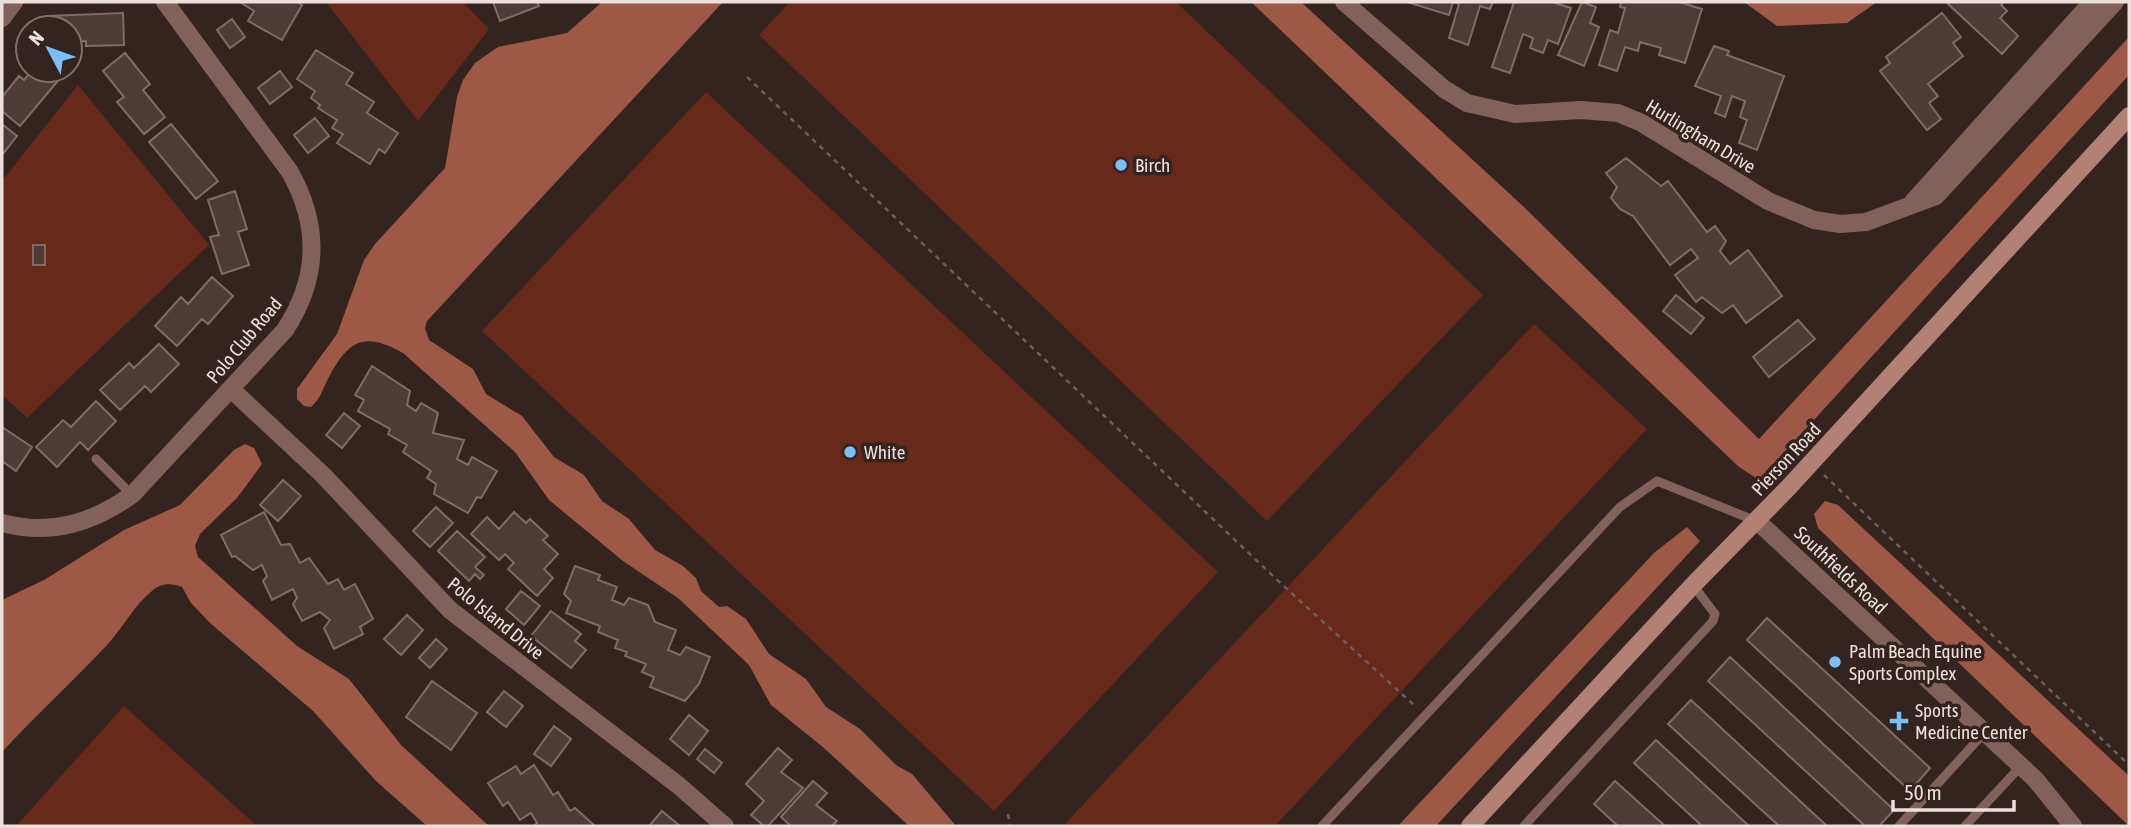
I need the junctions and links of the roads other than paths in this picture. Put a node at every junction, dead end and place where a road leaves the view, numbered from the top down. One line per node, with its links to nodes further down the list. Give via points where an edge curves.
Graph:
1 (14, 2): 7 (street)
2 (165, 2): 10 (street, Polo Club Road, via 290,172 309,213 313,235 310,279 298,311)
3 (1345, 2): 6 (street, Hurlingham Drive)
4 (2092, 2): 9 (street, Hurlingham Drive)
5 (2115, 2): 9 (street, Hurlingham Drive, via 1936,196)
6 (1362, 10): 9 (street, Hurlingham Drive, via 1444,89 1467,103 1515,114 1606,111 1630,117 1768,201 1814,220 1866,222)
7 (2, 18)
8 (2129, 116): 13 (street, Pierson Road)
9 (1912, 203)
10 (231, 389): 12 (street, Polo Club Road); 18 (street, Polo Island Drive, via 323,475 450,610)
11 (96, 459): 12 (lane)
12 (132, 495): 14 (street, Polo Club Road, via 94,518 72,525 26,528)
13 (1758, 521): 15 (street, Pierson Road); 16 (street, Southfields Road); 19 (lane, via 1657,481 1620,507)
14 (2, 523)
15 (1693, 585): 20 (street, Pierson Road); 21 (lane, via 1715,614 1713,621)
16 (1985, 733): 17 (street, Southfields Road); 22 (lane)
17 (2021, 765): 23 (lane); 24 (street, Southfields Road)
18 (725, 826)
19 (1322, 826)
20 (1470, 826)
21 (1524, 826)
22 (1899, 826)
23 (1965, 826)
24 (2073, 826)

